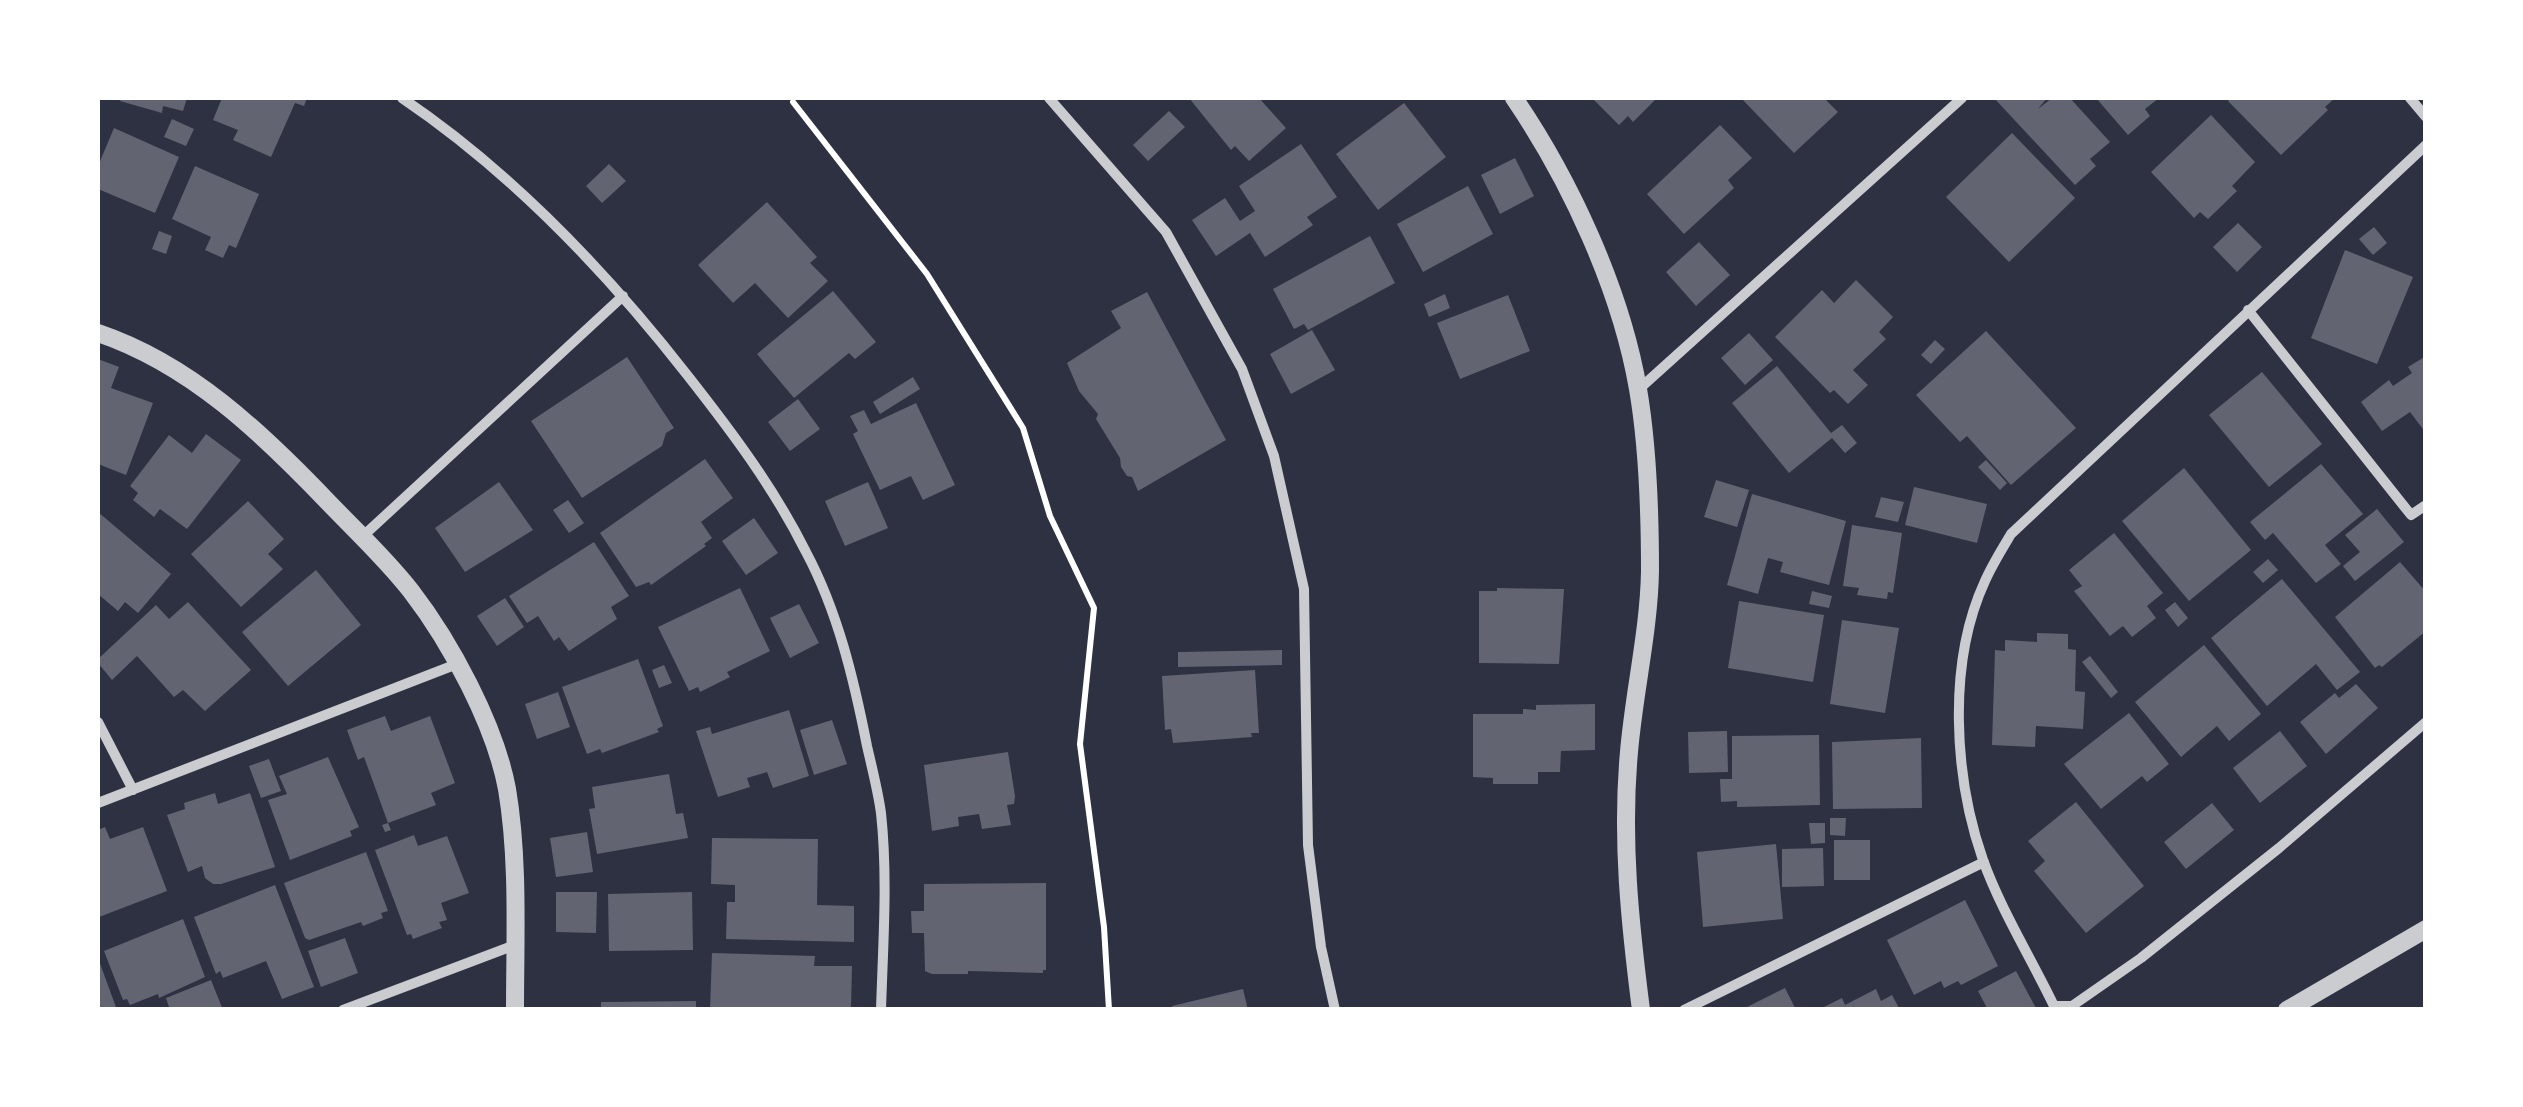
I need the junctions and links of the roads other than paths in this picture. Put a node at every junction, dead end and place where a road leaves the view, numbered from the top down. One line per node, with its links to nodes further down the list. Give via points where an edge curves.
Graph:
1 (402, 98): 8 (street, via 518,188)
2 (1049, 98): 25 (street, via 1166,232 1242,369 1274,456 1304,588 1308,845)
3 (1514, 98): 11 (street, via 1549,149 1616,301)
4 (1962, 98): 11 (street)
5 (2410, 98): 6 (street)
6 (2426, 117)
7 (2426, 145): 9 (street)
8 (623, 296): 13 (street); 24 (street, via 773,492 838,626 880,811)
9 (2248, 310): 12 (street, via 2411,514); 19 (street, via 2011,534 1984,583 1961,679 1958,737)
10 (98, 333): 13 (street, via 126,342 220,401 266,437)
11 (1638, 390): 26 (street, via 1650,574 1628,753 1626,843)
12 (2426, 505)
13 (362, 537): 14 (street, via 411,592)
14 (458, 664): 17 (street); 21 (street, via 506,788)
15 (98, 722): 17 (street)
16 (2426, 722): 19 (street, via 2280,848 2072,1006 2054,1006)
17 (132, 790): 18 (street)
18 (98, 803)
19 (1984, 862): 27 (street)
20 (2426, 929): 28 (street)
21 (515, 944): 22 (street); 23 (street)
22 (343, 1010)
23 (515, 1010)
24 (881, 1010)
25 (1335, 1010)
26 (1641, 1010)
27 (1684, 1010)
28 (2287, 1010)

